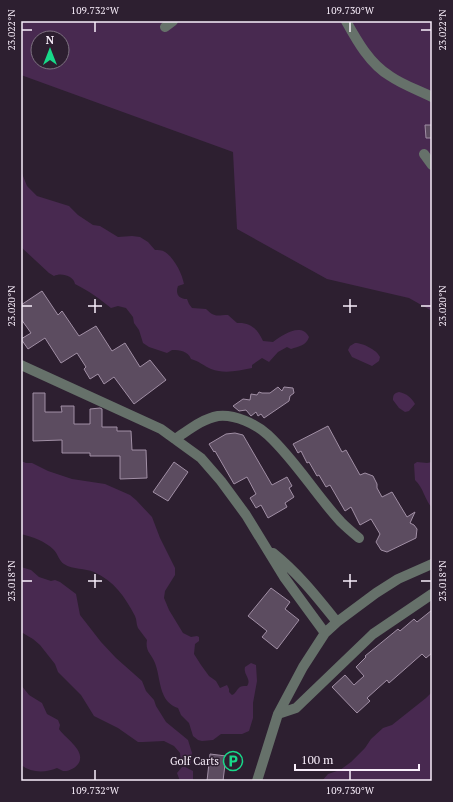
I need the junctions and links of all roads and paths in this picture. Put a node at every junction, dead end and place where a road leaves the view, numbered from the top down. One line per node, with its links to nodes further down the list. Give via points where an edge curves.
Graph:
1 (346, 21): 2 (street, via 372,61 383,71)
2 (432, 97)
3 (424, 154): 4 (street)
4 (432, 165)
5 (21, 365): 6 (street, via 160,429)
6 (175, 439): 7 (street, via 205,420 220,416 248,422 267,434 341,522); 8 (street, via 201,458 221,481)
7 (359, 538)
8 (267, 548): 11 (street, via 291,568); 12 (street, via 284,577)
9 (432, 564): 11 (street, via 376,593)
10 (432, 594): 13 (street, via 373,634 296,708)
11 (337, 622): 12 (street)
12 (325, 634): 13 (street, via 303,667)
13 (278, 714): 14 (street)
14 (257, 781)

